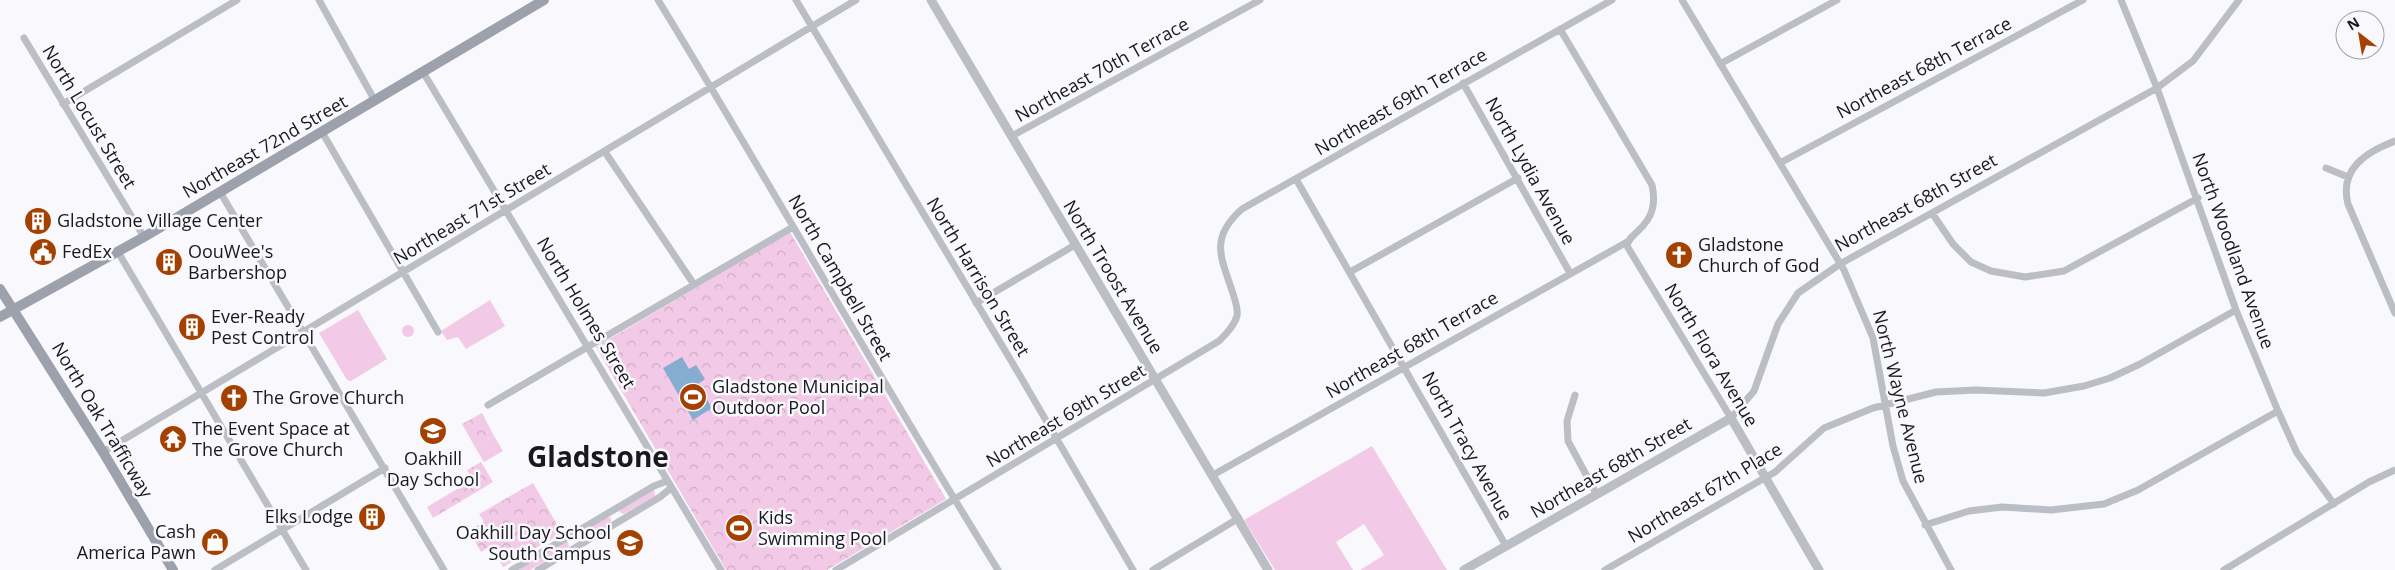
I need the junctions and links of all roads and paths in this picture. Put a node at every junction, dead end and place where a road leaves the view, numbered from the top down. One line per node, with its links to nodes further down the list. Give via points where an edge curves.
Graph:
1 (237, 0): 24 (street)
2 (319, 0): 23 (street)
3 (544, 0): 19 (main road, Northeast 72nd Street)
4 (658, 0): 21 (street, North Campbell Street)
5 (796, 0): 15 (street, North Harrison Street)
6 (856, 0): 15 (street, Northeast 71st Street)
7 (931, 0): 26 (street, North Troost Avenue)
8 (1260, 0): 26 (street, Northeast 70th Terrace)
9 (1612, 0): 16 (street, Northeast 69th Terrace)
10 (1682, 0): 18 (street, North Wayne Avenue)
11 (1837, 0): 18 (street)
12 (2083, 0): 29 (street, Northeast 68th Terrace)
13 (2121, 0): 22 (street, North Woodland Avenue)
14 (2239, 0): 22 (street, Northeast 68th Street, via 2192,61)
15 (812, 26): 21 (street, Northeast 71st Street); 50 (street, North Harrison Street)
16 (1560, 29): 20 (street, Northeast 69th Terrace); 40 (street, via 1652,185 1653,211 1648,221)
17 (24, 38): 24 (street, North Locust Street)
18 (1720, 64): 29 (street, North Wayne Avenue)
19 (423, 72): 23 (main road, Northeast 72nd Street); 36 (street, North Holmes Street)
20 (1463, 83): 32 (street, North Lydia Avenue); 33 (street, Northeast 69th Terrace)
21 (712, 87): 28 (street, Northeast 71st Street); 38 (street, North Campbell Street)
22 (2157, 88): 35 (street, North Woodland Avenue); 37 (street, Northeast 68th Street)
23 (375, 101): 25 (main road, Northeast 72nd Street)
24 (63, 104): 39 (street, North Locust Street)
25 (322, 132): 34 (main road, Northeast 72nd Street); 45 (street)
26 (1012, 136): 42 (street, North Troost Avenue)
27 (2395, 141): 31 (street, via 2355,162)
28 (605, 152): 36 (street, Northeast 71st Street); 48 (street)
29 (1780, 163): 44 (street, North Wayne Avenue)
30 (2326, 168): 31 (street)
31 (2348, 177): 53 (street, via 2348,204)
32 (1518, 178): 46 (street); 47 (street, North Lydia Avenue)
33 (1296, 179): 41 (street, Northeast 69th Terrace, via 1242,209 1229,222); 46 (street, North Tracy Avenue)
34 (220, 192): 39 (main road, Northeast 72nd Street); 55 (street)
35 (2198, 198): 37 (street, via 2064,271 2025,278 1991,271 1971,262 1953,244); 51 (street, North Woodland Avenue)
36 (506, 209): 45 (street, Northeast 71st Street); 57 (street, North Holmes Street)
37 (1932, 213): 44 (street, Northeast 68th Street)
38 (792, 227): 48 (street); 75 (street, North Campbell Street)
39 (144, 237): 43 (main road, Northeast 72nd Street)
40 (1627, 242): 47 (street, Northeast 68th Terrace); 65 (street, North Flora Avenue)
41 (1220, 244): 59 (street, Northeast 69th Street, via 1236,317 1219,341)
42 (1075, 245): 50 (street); 59 (street, North Troost Avenue)
43 (118, 252): 52 (main road, Northeast 72nd Street); 60 (street)
44 (1840, 264): 62 (street, North Wayne Avenue, via 1873,338); 65 (street, Northeast 68th Street, via 1798,293 1778,324 1754,391)
45 (405, 272): 55 (street, Northeast 71st Street); 56 (street)
46 (1350, 272): 58 (street, North Tracy Avenue)
47 (1570, 274): 58 (street, Northeast 68th Terrace)
48 (693, 283): 57 (street)
49 (0, 289): 52 (main road, North Oak Trafficway)
50 (976, 303): 66 (street, North Harrison Street)
51 (2236, 310): 62 (street, Northeast 67th Place, via 2140,364 2084,386 2044,393 1936,392); 64 (street, North Woodland Avenue)
52 (13, 311): 54 (main road, Northeast 72nd Street); 67 (main road, North Oak Trafficway)
53 (2395, 313)
54 (0, 318)
55 (304, 332): 60 (street, Northeast 71st Street); 68 (street)
56 (438, 332)
57 (588, 345): 63 (street); 72 (street, North Holmes Street)
58 (1405, 367): 70 (street, Northeast 68th Terrace); 80 (street, North Tracy Avenue)
59 (1156, 380): 66 (street, Northeast 69th Street); 70 (street, North Troost Avenue)
60 (200, 392): 67 (street, Northeast 71st Street); 79 (street)
61 (1575, 395): 74 (street, via 1567,421 1568,441)
62 (1886, 404): 71 (street, Northeast 67th Place, via 1824,428 1784,467); 78 (street, North Wayne Avenue, via 1903,481)
63 (488, 405)
64 (2278, 411): 76 (street, North Woodland Avenue, via 2297,453); 78 (street, via 2138,490 2104,504 2071,510 1994,508)
65 (1731, 418): 71 (street, North Flora Avenue); 74 (street, Northeast 68th Street)
66 (1056, 439): 75 (street, Northeast 69th Street); 92 (street, North Harrison Street)
67 (103, 452): 82 (main road, North Oak Trafficway)
68 (385, 468): 79 (street); 85 (street)
69 (2395, 470): 76 (street)
70 (1213, 475): 77 (street, North Troost Avenue)
71 (1765, 477): 96 (street, Northeast 67th Place); 97 (street, North Flora Avenue)
72 (667, 481): 73 (street, North Holmes Street); 86 (street)
73 (671, 488): 87 (street); 88 (street, North Holmes Street)
74 (1597, 495): 80 (street, Northeast 68th Street)
75 (954, 500): 81 (street, Northeast 69th Street); 91 (street, North Campbell Street)
76 (2334, 504): 99 (street)
77 (1239, 518): 93 (street); 94 (street, North Troost Avenue)
78 (1925, 525): 98 (street, North Wayne Avenue)
79 (282, 529): 83 (street); 84 (street)
80 (1506, 546): 95 (street, Northeast 68th Street)
81 (847, 563): 89 (street, Northeast 69th Street); 90 (street)
82 (173, 570)
83 (215, 570)
84 (306, 570)
85 (444, 570)
86 (512, 570)
87 (538, 570)
88 (721, 570)
89 (836, 570)
90 (852, 570)
91 (998, 570)
92 (1133, 570)
93 (1152, 570)
94 (1268, 570)
95 (1464, 570)
96 (1605, 570)
97 (1819, 570)
98 (1951, 570)
99 (2224, 570)

